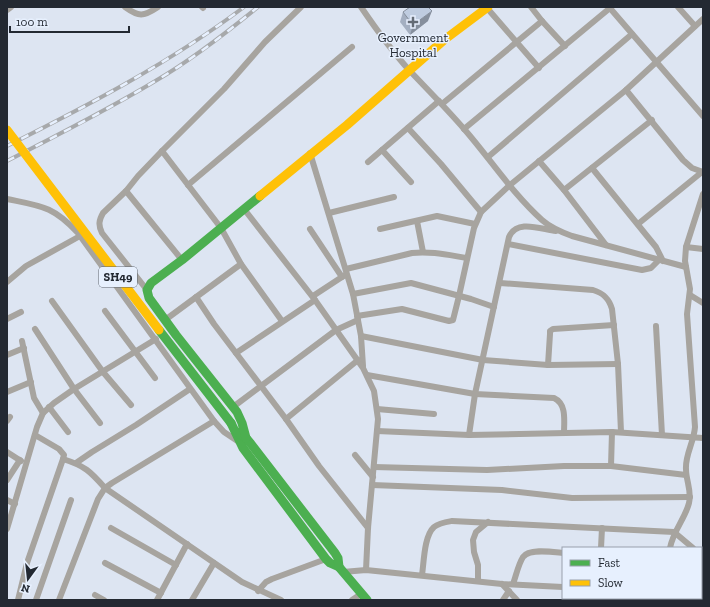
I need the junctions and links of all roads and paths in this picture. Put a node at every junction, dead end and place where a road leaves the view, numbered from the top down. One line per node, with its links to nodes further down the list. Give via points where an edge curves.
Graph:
1 (11, 7): 10 (street)
2 (125, 7): 3 (street, via 134,13 144,15)
3 (158, 7)
4 (301, 7): 29 (street)
5 (361, 7): 20 (street)
6 (531, 7): 12 (street)
7 (678, 7): 13 (street)
8 (488, 8): 15 (street); 20 (main road)
9 (610, 8): 14 (street); 16 (street)
10 (7, 10)
11 (703, 19): 13 (street)
12 (542, 21): 15 (street); 16 (street)
13 (695, 26): 18 (street)
14 (632, 34): 18 (street); 31 (street)
15 (516, 42): 19 (street); 22 (street)
16 (565, 46): 19 (street)
17 (352, 47): 37 (street)
18 (657, 63): 21 (street); 23 (street)
19 (539, 68): 26 (street)
20 (409, 70): 22 (street); 30 (main road, via 347,125)
21 (626, 90): 24 (street); 32 (street)
22 (440, 102): 25 (street); 26 (street)
23 (703, 116)
24 (652, 120): 34 (street); 35 (street, via 688,164)
25 (408, 128): 28 (street); 45 (street)
26 (464, 129): 31 (street)
27 (7, 130): 130 (main road, SH49, bridge, via 232,423)
28 (382, 150): 33 (street); 36 (street)
29 (162, 151): 37 (street); 40 (street)
30 (310, 153): 44 (main road); 46 (street)
31 (488, 158): 38 (street)
32 (539, 161): 38 (street); 39 (street)
33 (368, 162)
34 (592, 168): 39 (street); 51 (street)
35 (702, 172): 51 (street)
36 (410, 182)
37 (188, 184): 52 (street)
38 (510, 185): 45 (street); 55 (street, via 544,222)
39 (564, 190): 58 (street)
40 (126, 191): 63 (street); 71 (street, via 103,213 99,227)
41 (703, 194): 47 (street)
42 (394, 198): 46 (street)
43 (7, 199): 56 (street, via 31,203 50,210 63,218)
44 (244, 209): 52 (main road); 76 (street)
45 (481, 212): 50 (street)
46 (329, 213): 67 (street)
47 (696, 213): 48 (street); 59 (street)
48 (703, 215)
49 (417, 221): 50 (street, via 437,216); 54 (street); 61 (street)
50 (475, 224): 62 (street)
51 (638, 224): 64 (street, via 656,247)
52 (221, 228): 63 (main road); 65 (street)
53 (310, 229): 68 (street)
54 (380, 229)
55 (562, 233): 57 (street, via 519,226 511,232); 58 (street)
56 (80, 236): 69 (street, via 26,266); 91 (street)
57 (508, 244): 64 (street, via 642,270 651,268); 70 (street)
58 (607, 246): 64 (street)
59 (686, 247): 60 (street); 66 (street)
60 (703, 250)
61 (423, 252): 62 (street); 67 (street)
62 (466, 258): 74 (street)
63 (182, 260): 71 (main road, via 151,283)
64 (661, 260): 66 (street)
65 (241, 264): 75 (street); 85 (street)
66 (686, 267): 73 (street)
67 (347, 271): 68 (street); 72 (street)
68 (342, 277): 76 (street)
69 (7, 282)
70 (500, 284): 79 (street); 86 (street, via 599,292 610,301)
71 (147, 290): 84 (main road, via 149,298)
72 (353, 294): 74 (street, via 411,283); 82 (street)
73 (690, 295): 78 (street); 128 (street, via 687,314)
74 (459, 296): 79 (street); 82 (street, via 454,318 449,321 402,309)
75 (196, 297): 84 (street); 95 (street)
76 (314, 298): 85 (street); 89 (street)
77 (52, 301): 102 (street)
78 (703, 303)
79 (494, 307): 98 (street)
80 (105, 311): 94 (street)
81 (21, 312): 83 (street)
82 (358, 318): 89 (street); 90 (street)
83 (7, 319)
84 (165, 320): 113 (main road)
85 (282, 321): 95 (street)
86 (614, 325): 99 (street); 100 (street, via 553,329 550,331)
87 (656, 326): 125 (street)
88 (35, 329): 108 (street)
89 (336, 330): 97 (street); 106 (street)
90 (361, 336): 98 (street); 101 (street)
91 (156, 339): 94 (street); 107 (street)
92 (22, 341): 93 (street)
93 (24, 348): 96 (street); 105 (street)
94 (135, 352): 102 (street); 104 (street)
95 (236, 353): 106 (street)
96 (7, 355)
97 (358, 360): 101 (street); 117 (street)
98 (483, 360): 100 (street); 110 (street)
99 (618, 364): 100 (street); 123 (street)
100 (548, 365)
101 (363, 368): 103 (street)
102 (103, 372): 108 (street); 111 (street)
103 (367, 375): 110 (street); 114 (street, via 374,391)
104 (155, 378)
105 (31, 382): 109 (street); 115 (street, via 34,398)
106 (261, 385): 113 (street); 117 (street)
107 (190, 389): 118 (street); 135 (street)
108 (74, 390): 112 (street); 119 (street)
109 (7, 392)
110 (475, 394): 124 (street, via 549,398 559,401 563,410); 127 (street)
111 (131, 405)
112 (49, 407): 115 (street); 121 (street)
113 (233, 407): 130 (main road, via 242,423)
114 (377, 408): 116 (street); 120 (street)
115 (43, 413): 126 (street)
116 (434, 414)
117 (286, 419): 150 (street)
118 (214, 421): 130 (street, via 224,432); 143 (street)
119 (100, 423)
120 (377, 431): 127 (street); 137 (street)
121 (68, 432)
122 (612, 432): 123 (street); 124 (street); 138 (street)
123 (621, 432): 125 (street)
124 (564, 433): 127 (street)
125 (662, 434): 128 (street)
126 (35, 435): 133 (street, via 59,449 64,455); 136 (street)
127 (469, 435)
128 (694, 437): 129 (street); 139 (street, via 686,464)
129 (703, 438)
130 (242, 440): 159 (main road, SH49); 163 (main road, SH49, via 335,553)
131 (7, 452): 134 (street)
132 (355, 454): 140 (street)
133 (63, 459): 135 (street); 175 (street, via 27,563)
134 (20, 460): 136 (street); 141 (street)
135 (76, 463): 143 (street, via 88,470)
136 (26, 464): 147 (street)
137 (374, 466): 138 (street, via 487,470); 140 (street)
138 (612, 466): 139 (street)
139 (686, 475): 144 (street)
140 (373, 476): 142 (street)
141 (7, 480)
142 (372, 485): 144 (street, via 502,490 572,498); 150 (street)
143 (105, 488): 154 (street); 177 (street, via 94,508)
144 (690, 497): 153 (street, via 687,510)
145 (7, 500): 147 (street)
146 (71, 500): 176 (street)
147 (14, 504): 152 (street)
148 (488, 522): 151 (street); 165 (street, via 452,520 434,527 426,545); 166 (street, via 476,532 473,540)
149 (111, 528): 162 (street)
150 (368, 528): 164 (street)
151 (602, 528): 153 (street); 155 (street)
152 (7, 529)
153 (674, 532): 156 (street); 157 (street)
154 (187, 544): 161 (street); 162 (street)
155 (601, 547)
156 (670, 547)
157 (692, 547)
158 (562, 553): 168 (street, via 526,554)
159 (326, 559): 163 (main road, SH49); 170 (street, via 272,579)
160 (105, 563): 172 (street)
161 (214, 563): 170 (street); 180 (street)
162 (176, 565): 172 (street)
163 (341, 569): 164 (street); 174 (main road, SH49)
164 (366, 570): 165 (street)
165 (422, 575): 166 (street)
166 (478, 581): 167 (street)
167 (502, 584): 168 (street); 171 (street)
168 (512, 584): 169 (street)
169 (562, 587)
170 (258, 591): 181 (street)
171 (509, 591): 183 (street); 184 (street)
172 (161, 593): 179 (street)
173 (95, 595): 178 (street)
174 (364, 597): 182 (street)
175 (18, 600)
176 (36, 600)
177 (59, 600)
178 (104, 600)
179 (157, 600)
180 (192, 600)
181 (281, 600)
182 (352, 600)
183 (503, 600)
184 (516, 600)

